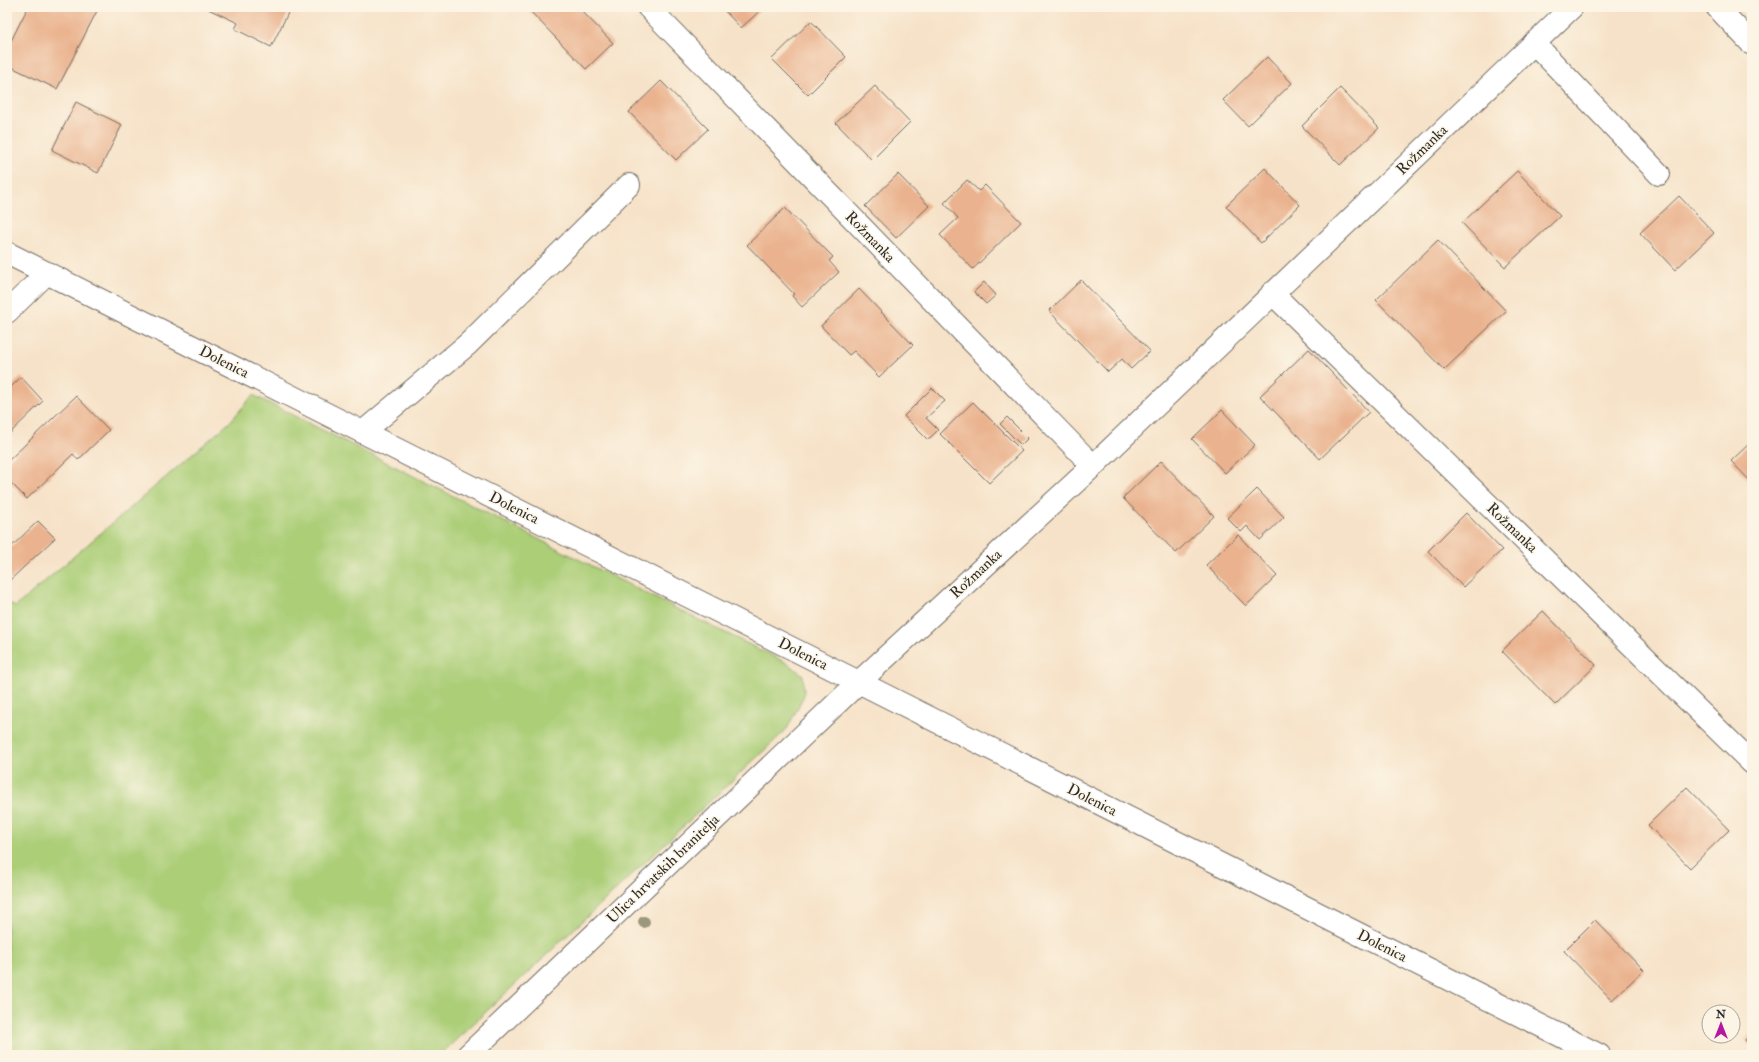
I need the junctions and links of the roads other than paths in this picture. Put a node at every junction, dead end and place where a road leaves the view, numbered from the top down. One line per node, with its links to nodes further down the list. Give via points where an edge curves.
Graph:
1 (648, 7): 13 (street, Rožmanka)
2 (1572, 7): 4 (street, Rožmanka)
3 (1717, 7): 5 (street)
4 (1534, 43): 6 (street); 10 (street, Rožmanka)
5 (1752, 44)
6 (1659, 174)
7 (629, 185): 12 (street, via 468,344)
8 (7, 253): 9 (street, Dolenica)
9 (47, 273): 11 (street); 12 (street, Dolenica)
10 (1272, 293): 13 (street, Rožmanka); 15 (street, Rožmanka)
11 (7, 312)
12 (363, 432): 14 (street, Dolenica)
13 (1093, 466): 14 (street, Rožmanka)
14 (859, 682): 16 (street, Ulica hrvatskih branitelja); 17 (street, Dolenica)
15 (1752, 763)
16 (468, 1055)
17 (1598, 1055)

